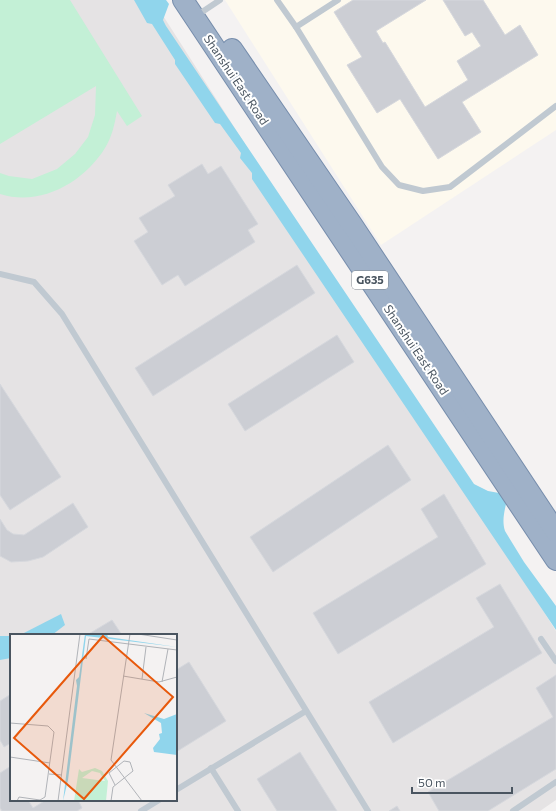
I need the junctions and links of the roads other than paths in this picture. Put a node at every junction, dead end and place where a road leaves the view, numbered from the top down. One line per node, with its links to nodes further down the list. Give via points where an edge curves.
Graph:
1 (183, 0): 4 (highway, Shanshui East Road / G635)
2 (277, 0): 5 (lane)
3 (338, 0): 5 (lane)
4 (204, 7): 8 (highway, Shanshui East Road / G635); 9 (highway, Shanshui East Road / G635)
5 (296, 27): 6 (lane, via 382,167 399,185 423,191 450,186)
6 (556, 106)
7 (0, 274): 12 (lane, via 34,282 62,314)
8 (556, 532)
9 (556, 560)
10 (541, 639): 11 (lane)
11 (556, 661)
12 (306, 711): 13 (lane); 19 (lane)
13 (211, 768): 15 (lane); 18 (lane)
14 (556, 782): 20 (lane)
15 (177, 789)
16 (157, 801): 17 (lane)
17 (141, 811)
18 (238, 811)
19 (368, 811)
20 (513, 811)

